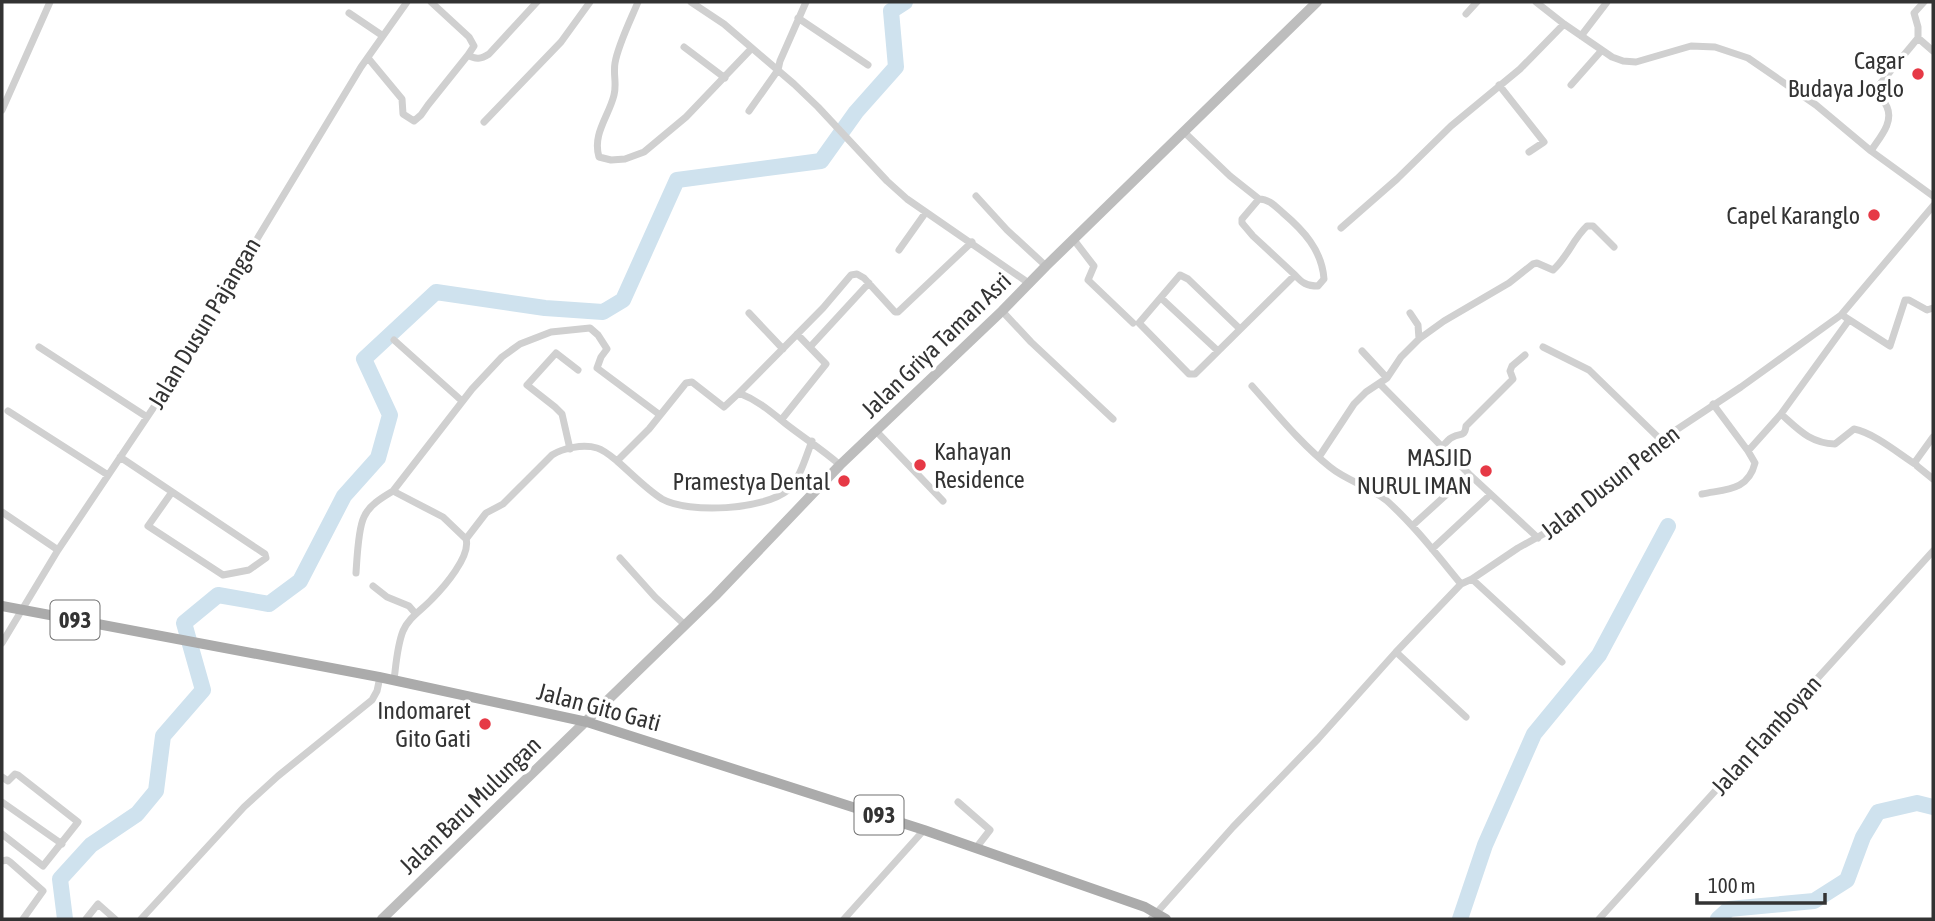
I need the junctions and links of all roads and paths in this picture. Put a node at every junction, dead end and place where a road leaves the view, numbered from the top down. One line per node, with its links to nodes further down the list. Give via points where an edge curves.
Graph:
1 (50, 2): 32 (street)
2 (407, 2): 18 (street, Jalan Dusun Pajangan)
3 (431, 2): 25 (street, via 469,37 474,46)
4 (537, 2): 25 (street, via 489,54 475,59)
5 (590, 2): 34 (street, via 561,42)
6 (638, 2): 29 (street, via 615,62 614,98 599,129 599,156 618,160 644,152)
7 (691, 2): 22 (street)
8 (806, 2): 16 (street)
9 (1317, 2): 35 (street, Jalan Griya Taman Asri)
10 (1477, 2): 15 (street)
11 (1537, 2): 17 (street)
12 (1607, 2): 19 (street)
13 (1924, 2): 20 (street, via 1914,13)
14 (349, 13): 18 (street)
15 (1466, 14)
16 (798, 18): 27 (street); 28 (street)
17 (1563, 24): 19 (street); 30 (street)
18 (383, 36): 26 (street, Jalan Dusun Pajangan)
19 (1581, 36): 23 (street)
20 (1918, 38): 24 (street); 36 (street, via 1879,85 1889,121)
21 (684, 47): 29 (street)
22 (752, 48): 28 (street); 29 (street)
23 (1602, 50): 31 (street); 36 (street, via 1636,62 1691,46 1715,47 1748,58 1816,105)
24 (1933, 51)
25 (468, 55): 26 (street, via 414,121 403,114 402,99)
26 (368, 58): 80 (street, Jalan Dusun Pajangan)
27 (868, 65)
28 (778, 71): 33 (street); 42 (street, via 887,181)
29 (724, 78)
30 (1499, 85): 37 (street, via 1544,142); 43 (street)
31 (1571, 85)
32 (2, 110)
33 (749, 111)
34 (484, 122)
35 (1184, 132): 40 (street); 44 (street, Jalan Griya Taman Asri)
36 (1871, 151): 39 (street)
37 (1529, 152)
38 (976, 196): 48 (street)
39 (1933, 196)
40 (1259, 199): 49 (street, via 1242,223); 49 (street, via 1266,199 1302,229 1317,252 1324,269 1318,286 1309,286)
41 (1933, 206): 57 (street, Jalan Dusun Penen)
42 (926, 212): 45 (street); 47 (street)
43 (1341, 228)
44 (1074, 240): 48 (street, Jalan Griya Taman Asri); 58 (street, via 1094,266 1088,280)
45 (972, 242): 50 (street, via 898,312); 51 (street)
46 (1614, 247): 61 (street, via 1593,226 1587,226 1553,270 1533,264)
47 (899, 250)
48 (1046, 266): 51 (street, Jalan Griya Taman Asri)
49 (1295, 275): 59 (street)
50 (869, 283): 60 (street, via 851,275); 64 (street)
51 (1030, 284): 54 (street, Jalan Griya Taman Asri)
52 (1161, 298): 59 (street, via 1180,275 1185,276); 67 (street); 67 (street, via 1139,323 1189,374 1198,372)
53 (1933, 307): 57 (street, via 1927,310 1905,300 1892,342 1886,345)
54 (1002, 311): 82 (street); 83 (street, Jalan Griya Taman Asri)
55 (749, 313): 66 (street)
56 (1410, 313): 61 (street, via 1418,324)
57 (1845, 317): 76 (street, Jalan Dusun Penen); 78 (street)
58 (1133, 323)
59 (1240, 328): 67 (street)
60 (797, 334): 64 (street); 66 (street)
61 (1419, 339): 71 (street)
62 (394, 340): 75 (street)
63 (39, 347): 80 (street)
64 (810, 347): 81 (street, via 826,366)
65 (1542, 347): 85 (street, via 1589,370)
66 (783, 349): 74 (street)
67 (1218, 351)
68 (1363, 351): 71 (street)
69 (1525, 355): 87 (street, via 1512,366 1513,379 1466,426 1463,435 1453,436)
70 (578, 370): 88 (street, via 556,353 527,386 562,414)
71 (1387, 378): 72 (street)
72 (1380, 384): 87 (street); 91 (street, via 1354,404)
73 (1252, 386): 91 (street)
74 (739, 393): 79 (street, via 724,407 692,382 686,383); 81 (street)
75 (462, 401): 79 (street, via 502,356 520,344 551,332 586,327 607,349 597,368); 98 (street)
76 (1713, 404): 85 (street, Jalan Dusun Penen); 89 (street)
77 (8, 411): 96 (street)
78 (1781, 414): 89 (street); 93 (street, via 1811,439 1835,444 1857,429)
79 (660, 415): 92 (street)
80 (147, 416): 90 (street, Jalan Dusun Pajangan)
81 (782, 419): 86 (street)
82 (1113, 419)
83 (877, 432): 94 (street, Jalan Griya Taman Asri); 102 (street)
84 (1933, 437): 93 (street)
85 (1661, 440): 105 (street, Jalan Dusun Penen, via 1565,522)
86 (812, 441): 92 (street, via 789,489 766,499 715,509 673,504); 94 (street)
87 (1442, 447): 95 (street)
88 (570, 449): 92 (street, via 599,448); 106 (street, via 552,455 503,504 486,513)
89 (1748, 451): 100 (street, via 1755,463 1747,481)
90 (120, 457): 96 (street, Jalan Dusun Pajangan); 99 (street)
91 (1319, 457): 104 (street, via 1376,492)
92 (617, 461)
93 (1915, 464): 97 (street)
94 (840, 465): 118 (street, Jalan Griya Taman Asri)
95 (1469, 474): 101 (street); 104 (street)
96 (108, 475): 108 (street, Jalan Dusun Pajangan)
97 (1933, 479)
98 (393, 491): 106 (street, via 443,517); 111 (street, via 363,517)
99 (172, 492): 99 (street, via 265,554 266,558 249,570 223,575 148,526)
100 (1702, 494)
101 (1490, 495): 105 (street); 107 (street)
102 (943, 501)
103 (2, 512): 108 (street)
104 (1412, 526): 107 (street)
105 (1538, 538): 112 (street, Jalan Dusun Penen)
106 (466, 539): 117 (street, via 467,549 457,567)
107 (1432, 549): 113 (street)
108 (58, 550): 116 (street, Jalan Dusun Pajangan)
109 (1933, 551): 142 (street, Jalan Flamboyan)
110 (620, 558): 118 (street)
111 (356, 573)
112 (1472, 579): 113 (street, Jalan Dusun Penen); 121 (street)
113 (1461, 584): 120 (street, Jalan Dusun Penen)
114 (373, 586): 117 (street)
115 (2, 606): 116 (main road, Jalan Gito Gati / 093)
116 (23, 610): 119 (street, Jalan Dusun Pajangan); 122 (main road, Jalan Gito Gati / 093)
117 (415, 613): 123 (street, via 402,632)
118 (685, 625): 125 (street, Jalan Griya Taman Asri)
119 (2, 643)
120 (1396, 652): 124 (street); 135 (street, Jalan Dusun Penen, via 1233,827)
121 (1562, 662)
122 (380, 677): 123 (main road, Jalan Gito Gati / 093); 139 (street, via 372,700 244,807)
123 (394, 680): 125 (main road, Jalan Gito Gati / 093)
124 (1465, 717)
125 (587, 722): 130 (main road, Jalan Gito Gati / 093); 140 (street, Jalan Baru Mulungan)
126 (5, 779): 127 (street); 132 (street, via 18,775 77,820)
127 (2, 789)
128 (2, 802): 132 (street)
129 (958, 802): 133 (street, via 989,830)
130 (924, 830): 133 (main road, Jalan Gito Gati / 093); 141 (street)
131 (2, 834): 132 (street, via 43,866)
132 (62, 844)
133 (976, 848): 135 (main road, Jalan Gito Gati / 093)
134 (2, 861): 136 (street, via 10,862 43,891)
135 (1158, 917)
136 (23, 919)
137 (86, 919): 138 (street, via 98,904)
138 (115, 919)
139 (141, 919)
140 (382, 919)
141 (844, 919)
142 (1599, 919)

